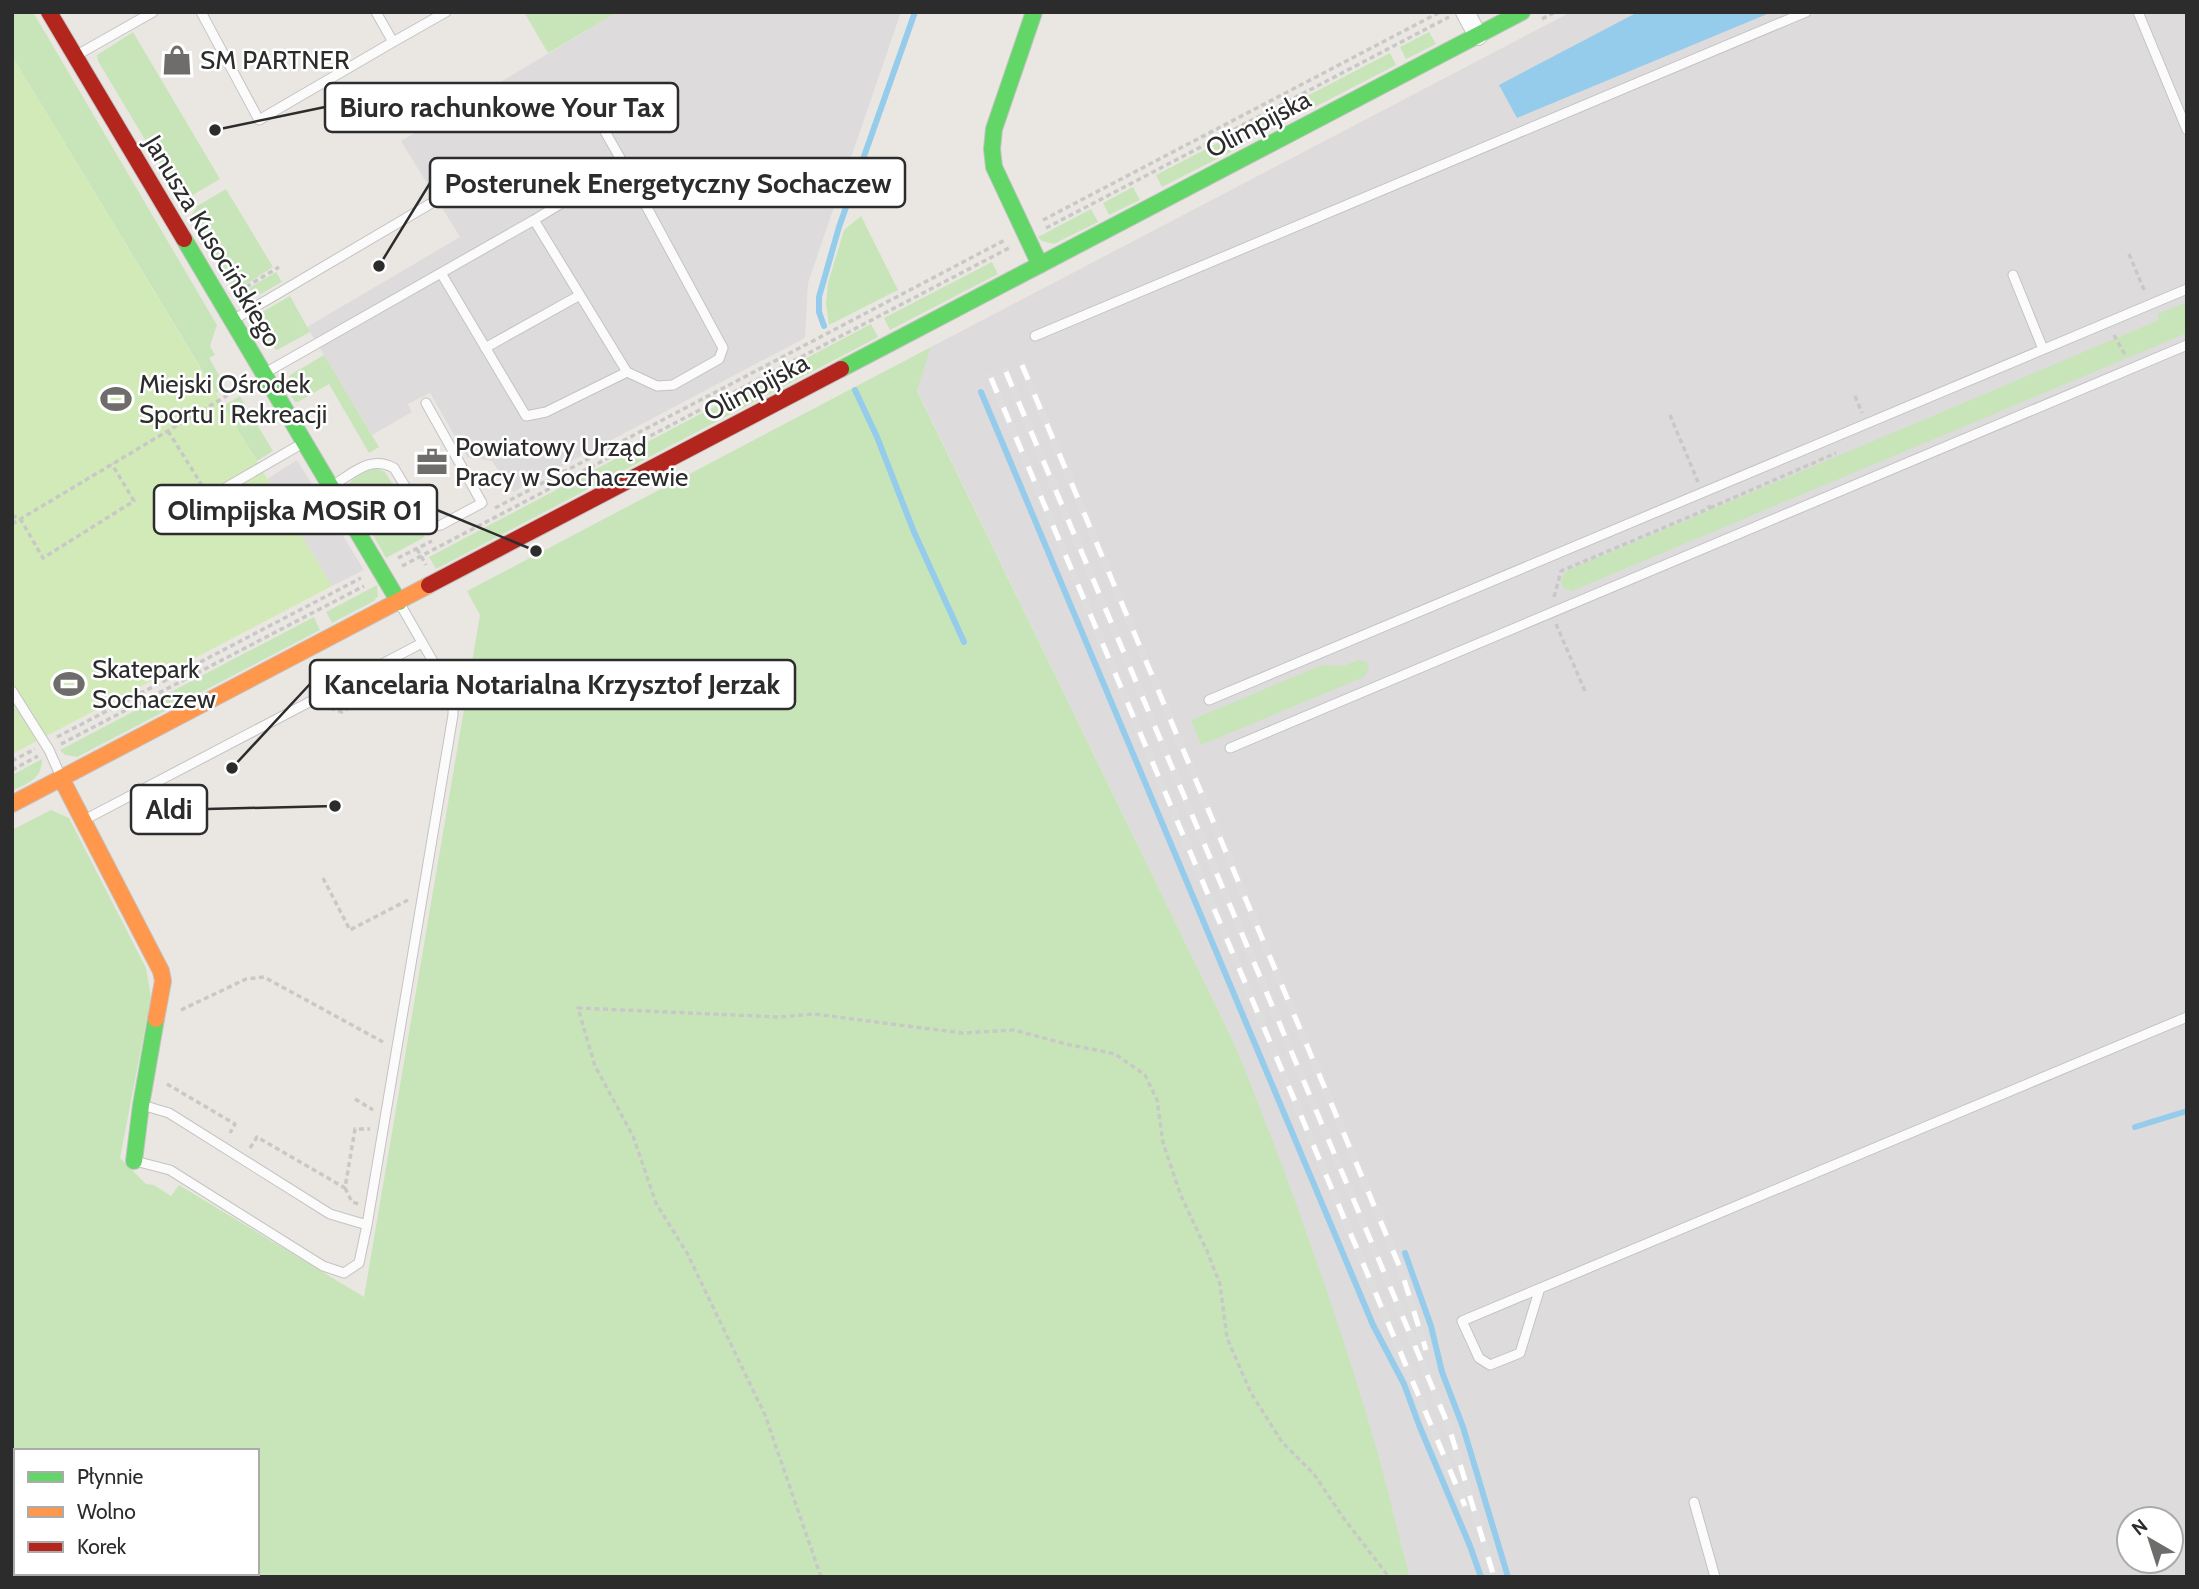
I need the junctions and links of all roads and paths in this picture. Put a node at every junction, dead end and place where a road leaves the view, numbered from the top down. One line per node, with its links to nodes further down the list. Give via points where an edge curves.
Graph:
1 (49, 12): 15 (street, Janusza Kusocińskiego)
2 (153, 12): 15 (lane)
3 (201, 12): 14 (lane, via 259,120)
4 (376, 12): 14 (lane)
5 (446, 12): 14 (lane)
6 (1034, 12): 21 (street, via 994,129 992,149 994,167)
7 (1440, 12): 21 (path)
8 (1458, 12): 21 (path)
9 (1465, 12): 13 (street)
10 (1522, 12): 13 (street, Olimpijska)
11 (1806, 12): 30 (lane)
12 (2138, 12): 17 (lane)
13 (1478, 36): 22 (street, Olimpijska)
14 (393, 42)
15 (75, 56): 29 (street, Janusza Kusocińskiego)
16 (590, 105): 18 (lane)
17 (2187, 130)
18 (624, 165): 20 (lane); 36 (lane, via 723,348 719,359 673,385 657,386)
19 (430, 204): 29 (lane)
20 (534, 220): 24 (lane); 28 (lane)
21 (1025, 234): 22 (street); 45 (path); 50 (path)
22 (1040, 265): 51 (street, Olimpijska)
23 (279, 267): 27 (path)
24 (441, 273): 33 (lane); 37 (lane)
25 (2013, 275): 34 (lane)
26 (2187, 289): 34 (lane)
27 (233, 295)
28 (580, 295): 33 (lane); 36 (lane)
29 (232, 321): 37 (street, Janusza Kusocińskiego)
30 (1035, 336)
31 (2103, 340): 35 (path, via 2116,335)
32 (2187, 345): 58 (lane)
33 (485, 348): 36 (lane, via 526,416 545,412)
34 (2043, 349): 56 (lane)
35 (2126, 357)
36 (627, 372)
37 (264, 374): 41 (street, Janusza Kusocińskiego)
38 (233, 392): 40 (path)
39 (426, 403): 43 (lane, via 482,503 433,527 394,468 371,463)
40 (168, 430): 42 (path); 44 (path, via 210,498)
41 (305, 442): 43 (street, Janusza Kusocińskiego); 44 (lane)
42 (112, 464): 47 (path); 47 (path, via 134,501 43,558)
43 (331, 486): 50 (street, Janusza Kusocińskiego)
44 (227, 487)
45 (491, 510)
46 (12, 515): 47 (path)
47 (21, 520): 48 (path)
48 (12, 524)
49 (442, 536): 50 (path)
50 (383, 571): 51 (street, Janusza Kusocińskiego); 57 (path); 57 (path)
51 (399, 602): 53 (lane); 61 (street, Olimpijska)
52 (1555, 623): 55 (path)
53 (422, 643): 63 (lane); 65 (lane, via 453,704)
54 (12, 691): 57 (lane)
55 (1585, 691)
56 (1209, 700)
57 (47, 747): 59 (path); 60 (path); 61 (lane)
58 (1230, 748)
59 (12, 761)
60 (12, 770)
61 (61, 778): 62 (street, Olimpijska); 63 (street)
62 (12, 804)
63 (83, 820): 71 (street, via 161,971)
64 (323, 878): 65 (path, via 350,930)
65 (424, 891): 75 (lane)
66 (170, 1015): 68 (path, via 246,979 264,977)
67 (2187, 1017): 76 (lane)
68 (384, 1043)
69 (159, 1080): 72 (path, via 235,1124 229,1133)
70 (355, 1099): 73 (path, via 373,1110 370,1130 355,1129 345,1188 257,1137 250,1148)
71 (141, 1105): 74 (street); 75 (lane, via 169,1113 330,1213)
72 (238, 1140)
73 (244, 1144)
74 (134, 1161): 75 (lane, via 170,1170 323,1266 344,1273 359,1263)
75 (367, 1225)
76 (1540, 1288): 76 (lane, via 1462,1321 1479,1358 1490,1365 1520,1353)
77 (1694, 1502): 80 (lane)
78 (821, 1577): 79 (path, via 765,1415 687,1253 656,1203 634,1136 595,1066 578,1008 779,1017 814,1014 962,1033 1014,1030 1115,1054 1145,1075 1157,1100 1163,1143 1181,1196 1220,1284 1227,1338 1251,1393 1282,1442 1314,1474)
79 (1389, 1577)
80 (1715, 1577)

